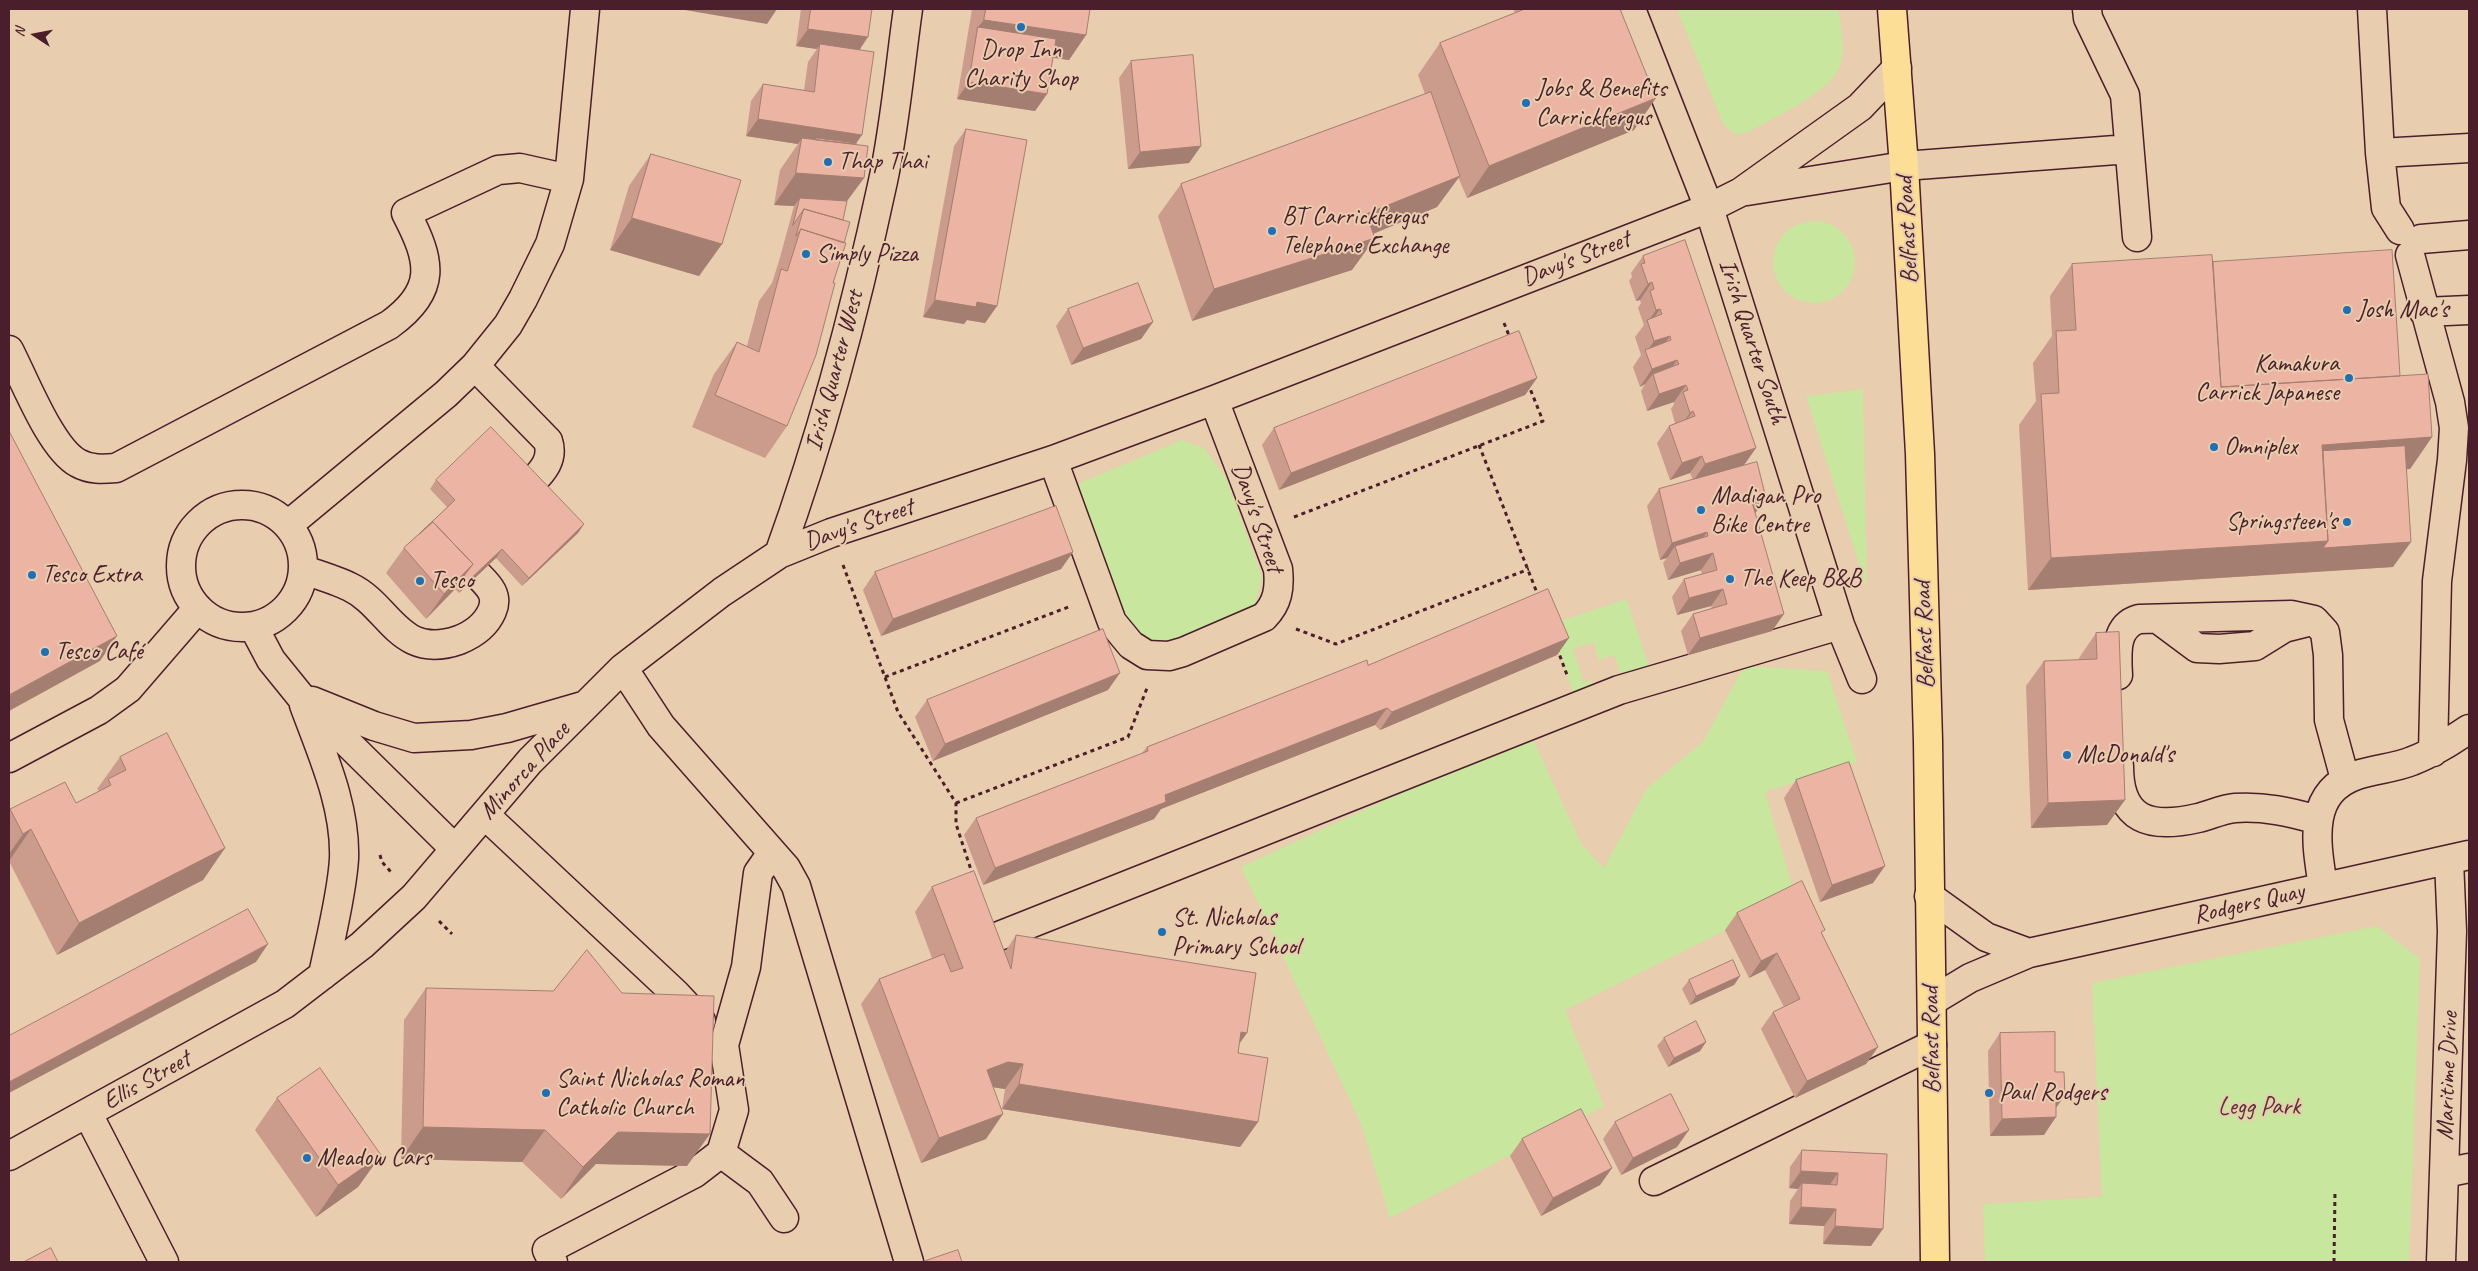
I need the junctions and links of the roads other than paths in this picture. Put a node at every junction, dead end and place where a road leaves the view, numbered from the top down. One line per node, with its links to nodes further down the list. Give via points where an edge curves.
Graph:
1 (585, 9): 12 (street)
2 (908, 9): 26 (street, Irish Quarter West, via 882,189 835,379 800,497)
3 (1631, 9): 14 (street, Irish Quarter South)
4 (1892, 9): 7 (highway, Belfast Road)
5 (2087, 9): 9 (street, via 2088,18 2125,95)
6 (2372, 9): 10 (street)
7 (1897, 68): 11 (highway, Belfast Road); 13 (street, Davy's Street, via 1860,107)
8 (2469, 148): 10 (street)
9 (2129, 149): 11 (street, Davy's Street); 16 (street)
10 (2380, 153): 17 (street, via 2386,208)
11 (1904, 166): 13 (street, Davy's Street); 48 (highway, Belfast Road, via 1920,454)
12 (569, 179): 20 (street, via 520,168 498,170 406,213 425,254 426,269 422,288 404,314 389,325 116,468 96,469 78,464 59,446); 21 (street, via 550,244 538,272 508,324)
13 (1741, 192): 14 (street, Davy's Street)
14 (1709, 208): 22 (street, Davy's Street); 30 (street, Irish Quarter South)
15 (2469, 235): 17 (street)
16 (2137, 237)
17 (2410, 241): 19 (street)
18 (2469, 310): 19 (street)
19 (2424, 312): 39 (street, via 2450,402 2454,428 2437,582)
20 (9, 350)
21 (475, 366): 24 (street, via 548,441 548,462); 25 (street, via 408,427)
22 (1214, 400): 23 (street, Davy's Street); 23 (street, Davy's Street, via 1278,569 1280,584 1277,598 1264,617 1183,652 1147,655 1131,645 1112,622)
23 (1053, 460): 26 (street, Davy's Street, via 831,532)
24 (531, 483)
25 (288, 525): 27 (street, via 297,538); 29 (street, via 273,513 255,506 236,505 217,510 201,521 189,536 183,554 182,574)
26 (779, 554): 32 (street, Minorca Place, via 722,592)
27 (304, 570): 28 (street, via 350,587 402,634 431,644 469,636 488,620 494,596); 31 (street, via 288,606 272,619)
28 (478, 575)
29 (198, 608): 31 (street, via 224,624); 40 (street, via 128,689 99,710)
30 (1840, 625): 33 (street, Irish Quarter South); 49 (street, via 1619,690)
31 (253, 626): 34 (street, via 271,660)
32 (622, 668): 36 (street, Minorca Place); 45 (street, via 661,726)
33 (1862, 679)
34 (301, 696): 36 (street, via 374,726 414,738 498,730); 44 (street); 51 (street, via 328,771 341,820 344,859)
35 (2118, 699): 41 (street, via 2117,652 2122,633 2133,621 2292,615 2314,620 2325,632 2329,720)
36 (586, 705): 42 (street, Minorca Place, via 530,761)
37 (2469, 729): 39 (street)
38 (2118, 745): 43 (street, via 2122,797 2132,810 2150,822 2196,818 2232,808 2287,811)
39 (2433, 752): 41 (street, via 2411,762)
40 (9, 758)
41 (2345, 779): 43 (street, via 2328,795)
42 (485, 815): 44 (street, Minorca Place); 54 (street, via 676,994)
43 (2318, 820): 47 (street)
44 (455, 849): 51 (street, Minorca Place, via 414,897 362,945)
45 (772, 853): 54 (street, via 758,873 746,967); 64 (street, via 796,886)
46 (2459, 857): 47 (street, Rodgers Quay); 59 (street, Maritime Drive, via 2452,932)
47 (2323, 887): 50 (street, Rodgers Quay)
48 (1929, 896): 50 (street, via 1986,937); 52 (highway, Belfast Road)
49 (994, 938)
50 (2029, 953): 52 (street, Rodgers Quay, via 1970,978)
51 (323, 975): 53 (street, Minorca Place)
52 (1932, 1001): 55 (highway, Belfast Road)
53 (285, 1004): 56 (street, Ellis Street)
54 (724, 1045): 57 (street, via 734,1110)
55 (1932, 1045): 60 (street); 65 (highway, Belfast Road)
56 (88, 1114): 58 (street, Ellis Street); 62 (street)
57 (722, 1153): 61 (street, via 760,1182); 63 (street, via 695,1173 547,1250)
58 (9, 1156)
59 (2457, 1170): 66 (street, Maritime Drive)
60 (1654, 1181)
61 (784, 1218)
62 (164, 1262)
63 (553, 1262)
64 (909, 1262)
65 (1935, 1262)
66 (2441, 1262)

